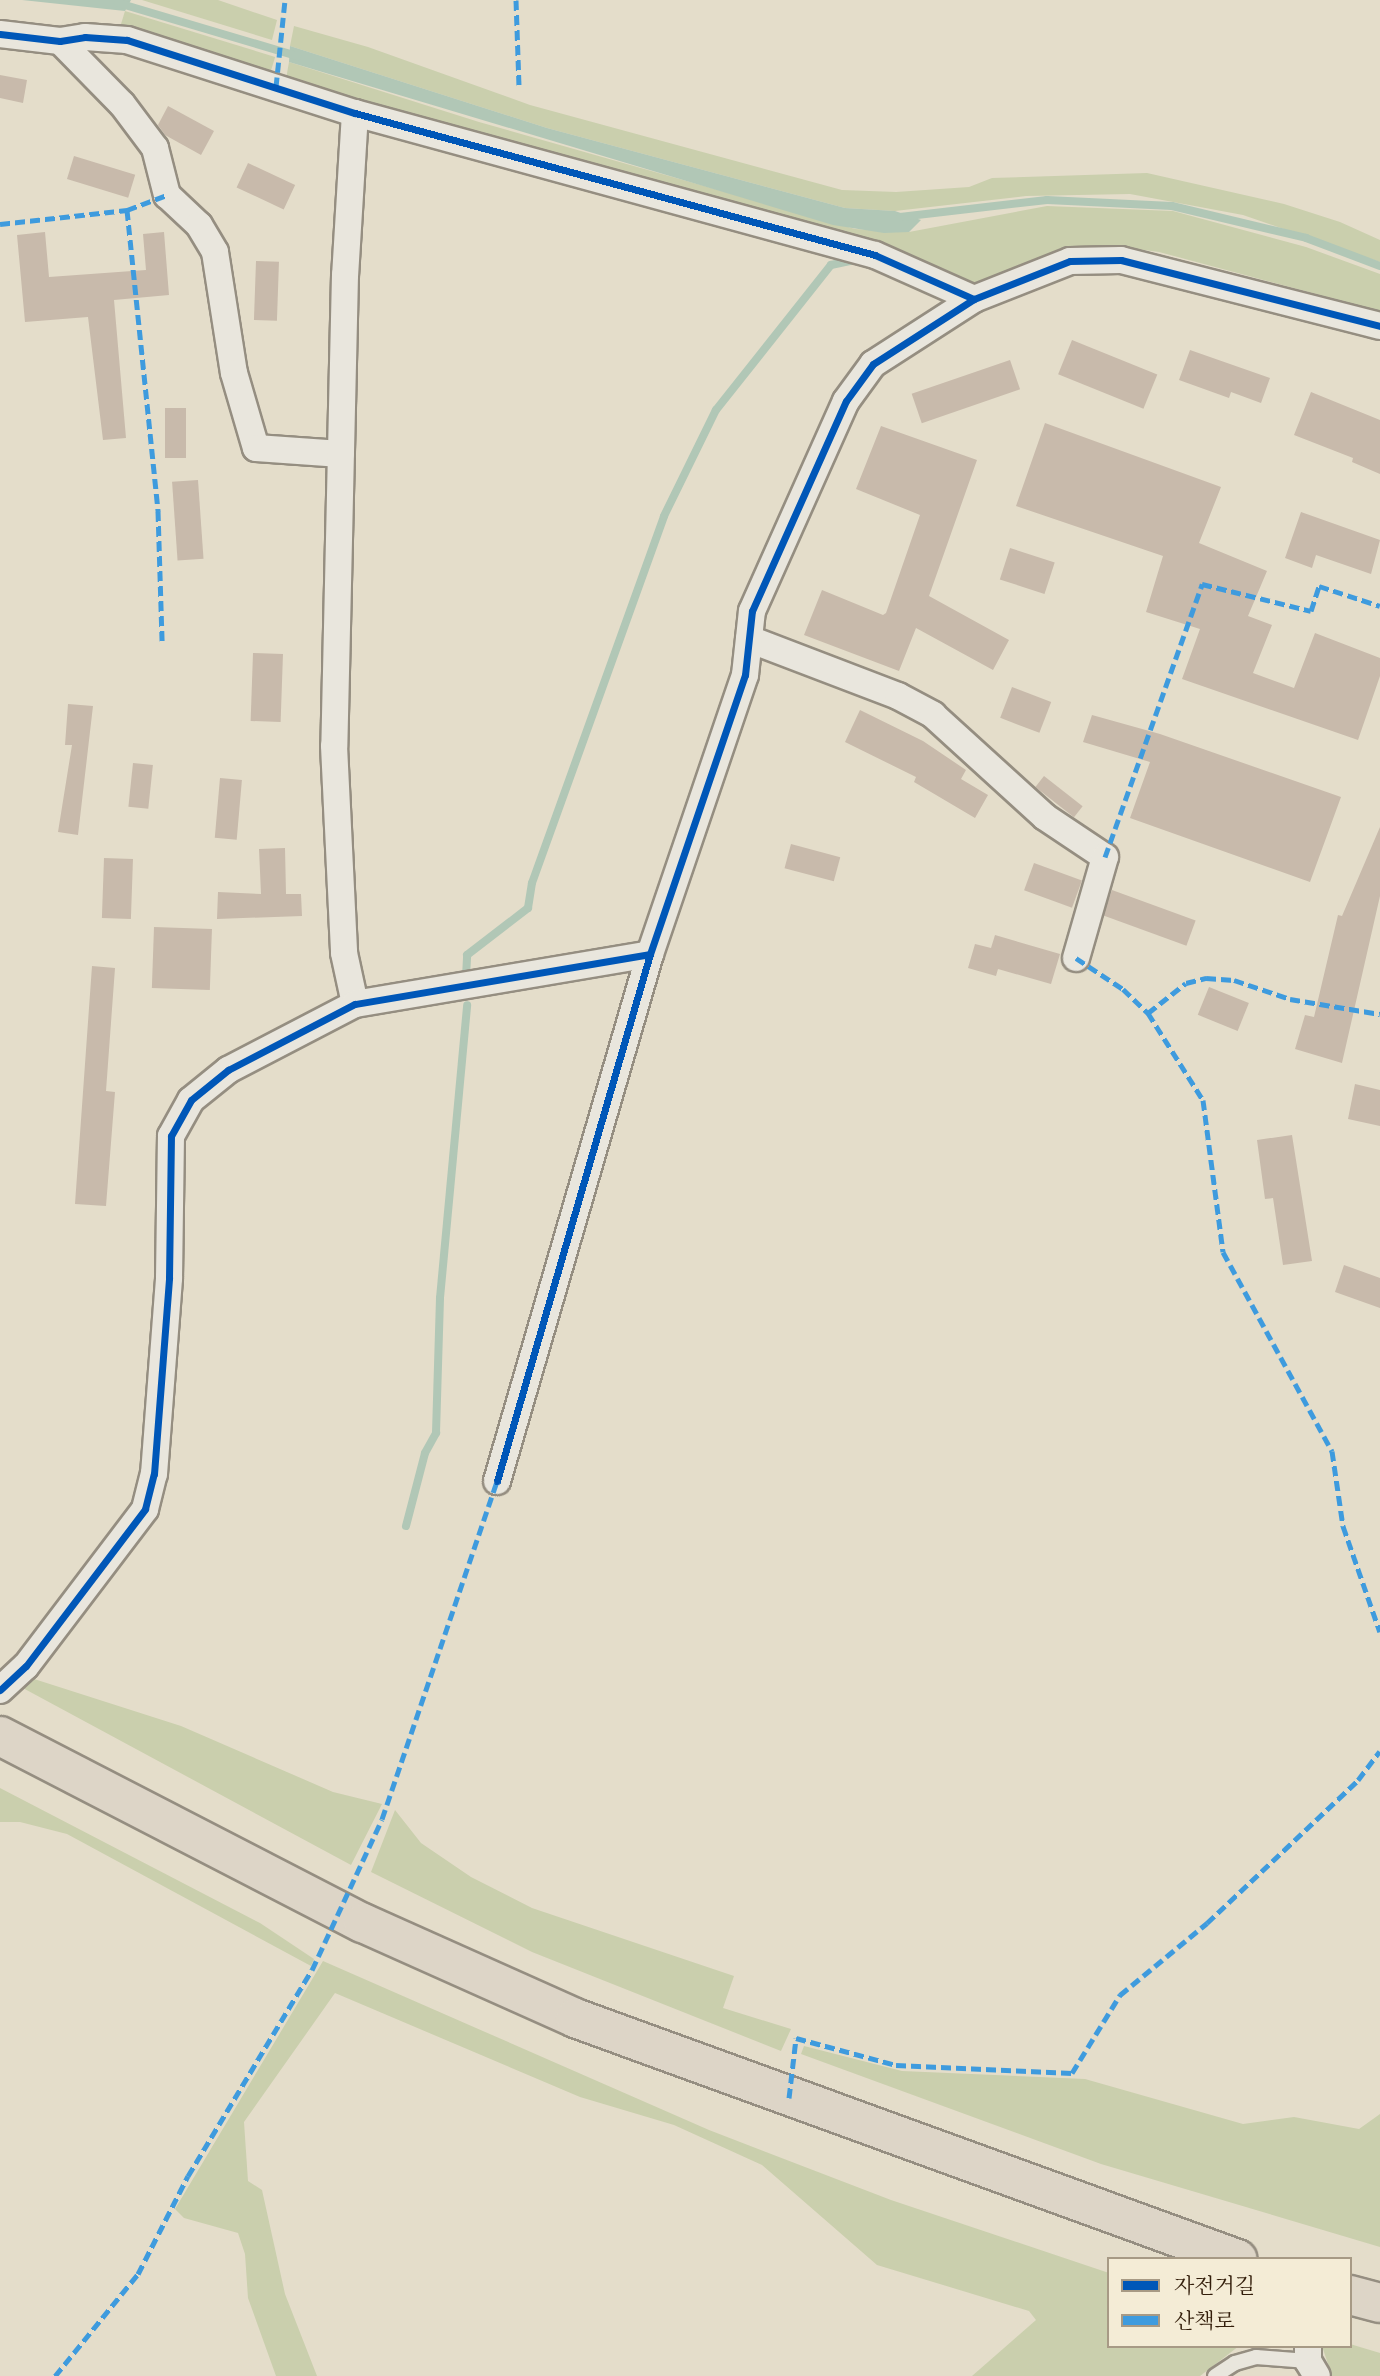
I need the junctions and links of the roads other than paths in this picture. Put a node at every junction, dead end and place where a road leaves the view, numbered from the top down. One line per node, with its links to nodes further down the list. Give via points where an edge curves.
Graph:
1 (0, 34): 2 (street)
2 (60, 41): 3 (street, via 85,37 127,40); 6 (street, via 155,148 167,195 199,225 215,252 234,373 256,448)
3 (355, 113): 4 (street, via 875,255); 6 (street)
4 (974, 299): 5 (street, via 1070,261 1121,260); 7 (street, via 873,364 846,401 752,611)
5 (1380, 326)
6 (341, 454): 10 (street, via 334,746 344,953)
7 (749, 639): 8 (street, via 745,675); 9 (street, via 898,696 933,715 1045,817 1105,857)
8 (650, 954): 10 (street); 11 (street)
9 (1076, 958)
10 (355, 1004): 12 (street, via 228,1070 191,1100 178,1124 172,1136 169,1278 154,1474 145,1509 26,1666)
11 (497, 1481)
12 (0, 1690)
13 (0, 1736): 14 (highway, via 363,1923 575,2018)
14 (1232, 2257)
15 (1352, 2296): 16 (highway)
16 (1380, 2304)
17 (1311, 2361): 18 (lane, via 1256,2357 1235,2362)
18 (1215, 2376)

